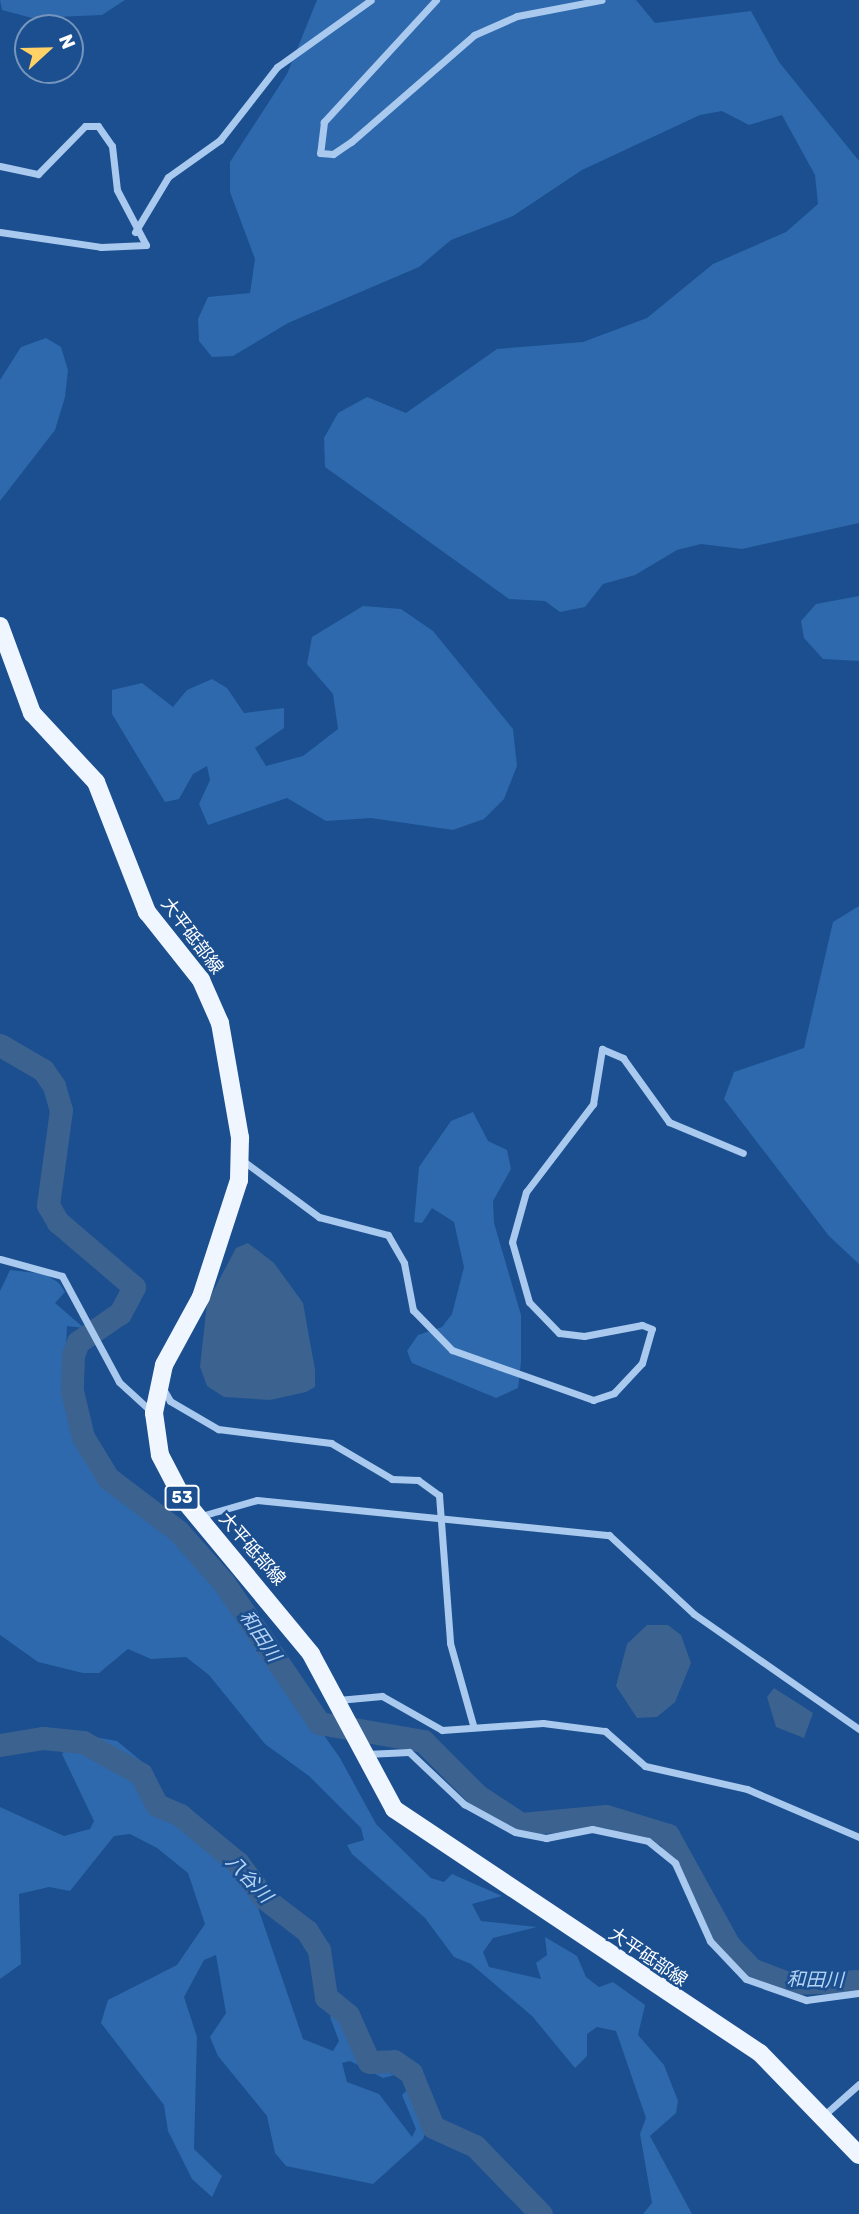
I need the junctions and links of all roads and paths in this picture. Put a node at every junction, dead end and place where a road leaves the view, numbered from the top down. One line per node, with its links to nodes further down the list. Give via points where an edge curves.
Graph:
1 (371, 0): 6 (street, via 277,67 220,140 168,177)
2 (436, 0): 3 (street, via 324,122 320,153 333,154 351,142 474,35 517,16)
3 (601, 0)
4 (0, 166): 6 (street, via 38,174 85,126 98,126 112,146 117,190)
5 (0, 232): 6 (street, via 101,247 146,245)
6 (135, 232)
7 (0, 626): 9 (main road, 大平砥部線 / 53, via 32,713 96,782 147,912 213,1000)
8 (743, 1153): 9 (street, via 669,1122 623,1058 602,1049 593,1104 526,1192 512,1242 529,1302 559,1333 584,1336 642,1325 652,1329 642,1363 614,1393 593,1401 452,1350 413,1310 404,1263 388,1235 319,1217)
9 (241, 1160): 11 (main road, 大平砥部線 / 53, via 223,1237)
10 (0, 1259): 12 (street, via 62,1276 119,1382)
11 (159, 1381): 12 (main road, 大平砥部線 / 53); 14 (street, via 170,1401 218,1429 296,1434 331,1443 392,1479 418,1480 439,1495)
12 (154, 1413): 13 (main road, 大平砥部線 / 53, via 160,1455)
13 (197, 1518): 14 (street, via 257,1500); 15 (main road, 大平砥部線 / 53, via 295,1632)
14 (444, 1520): 16 (street, via 450,1643); 17 (street, via 610,1535 694,1614)
15 (338, 1700): 16 (street, via 383,1696 442,1730); 18 (main road, 大平砥部線 / 53)
16 (473, 1725): 19 (street, via 543,1723 605,1731 645,1766 747,1789)
17 (859, 1729)
18 (363, 1755): 20 (street, via 409,1752 464,1804 515,1832 546,1838 592,1829 648,1841 675,1863 710,1941 747,1979 806,2000); 22 (main road, 大平砥部線 / 53, via 382,1794 406,1819 760,2053)
19 (859, 1837)
20 (859, 1993)
21 (859, 2084): 22 (street)
22 (822, 2117): 23 (main road, 大平砥部線 / 53)
23 (859, 2155)

